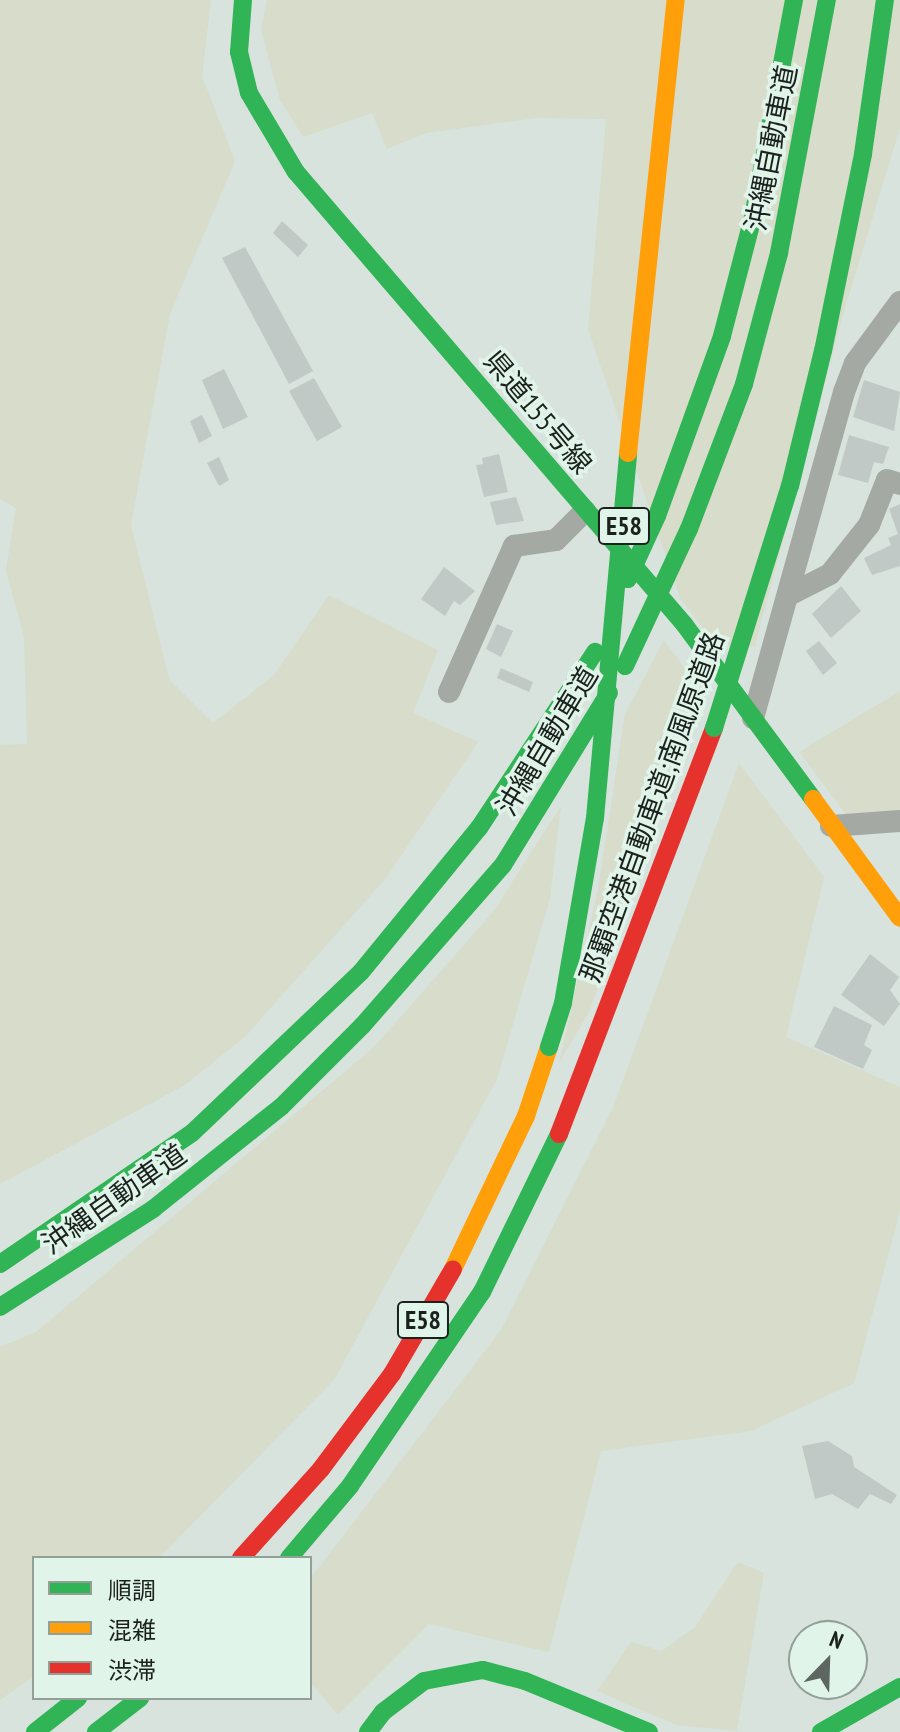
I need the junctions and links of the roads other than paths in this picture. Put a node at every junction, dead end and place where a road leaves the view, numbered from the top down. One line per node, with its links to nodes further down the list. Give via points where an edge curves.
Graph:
1 (243, 0): 8 (main road, 県道155号線, via 243,73 271,135)
2 (676, 0): 17 (main road, 那覇空港自動車道;南風原道路 / E58, bridge, via 650,214 595,818 563,1003 526,1116 392,1374 321,1469)
3 (794, 0): 15 (main road, 沖縄自動車道 / E58, bridge, via 753,217 722,336 657,516 595,652 479,828 361,972 192,1133)
4 (827, 0): 16 (main road, 沖縄自動車道 / E58, bridge, via 779,253 744,384 689,529 625,666 503,865 362,1026 220,1160 91,1252)
5 (885, 0): 18 (main road, 那覇空港自動車道;南風原道路 / E58, bridge, via 863,154 790,486 714,728 553,1150 482,1292 421,1389)
6 (900, 302): 9 (street, via 855,363 844,392)
7 (900, 484): 9 (street, via 887,480 869,525 830,574)
8 (585, 511): 10 (street, via 556,540 514,546); 11 (main road, 県道155号線, via 684,624)
9 (791, 594): 11 (street)
10 (449, 692)
11 (753, 718): 13 (main road, 県道155号線)
12 (900, 821): 13 (street)
13 (831, 826): 14 (main road, 県道155号線)
14 (900, 918)
15 (0, 1264)
16 (0, 1307)
17 (243, 1556)
18 (291, 1556)
19 (900, 1687): 26 (main road)
20 (75, 1700): 22 (main road)
21 (137, 1700): 23 (main road)
22 (35, 1732)
23 (96, 1732)
24 (368, 1732): 25 (main road, via 383,1712 424,1681 483,1670 525,1681)
25 (649, 1732)
26 (821, 1732)

